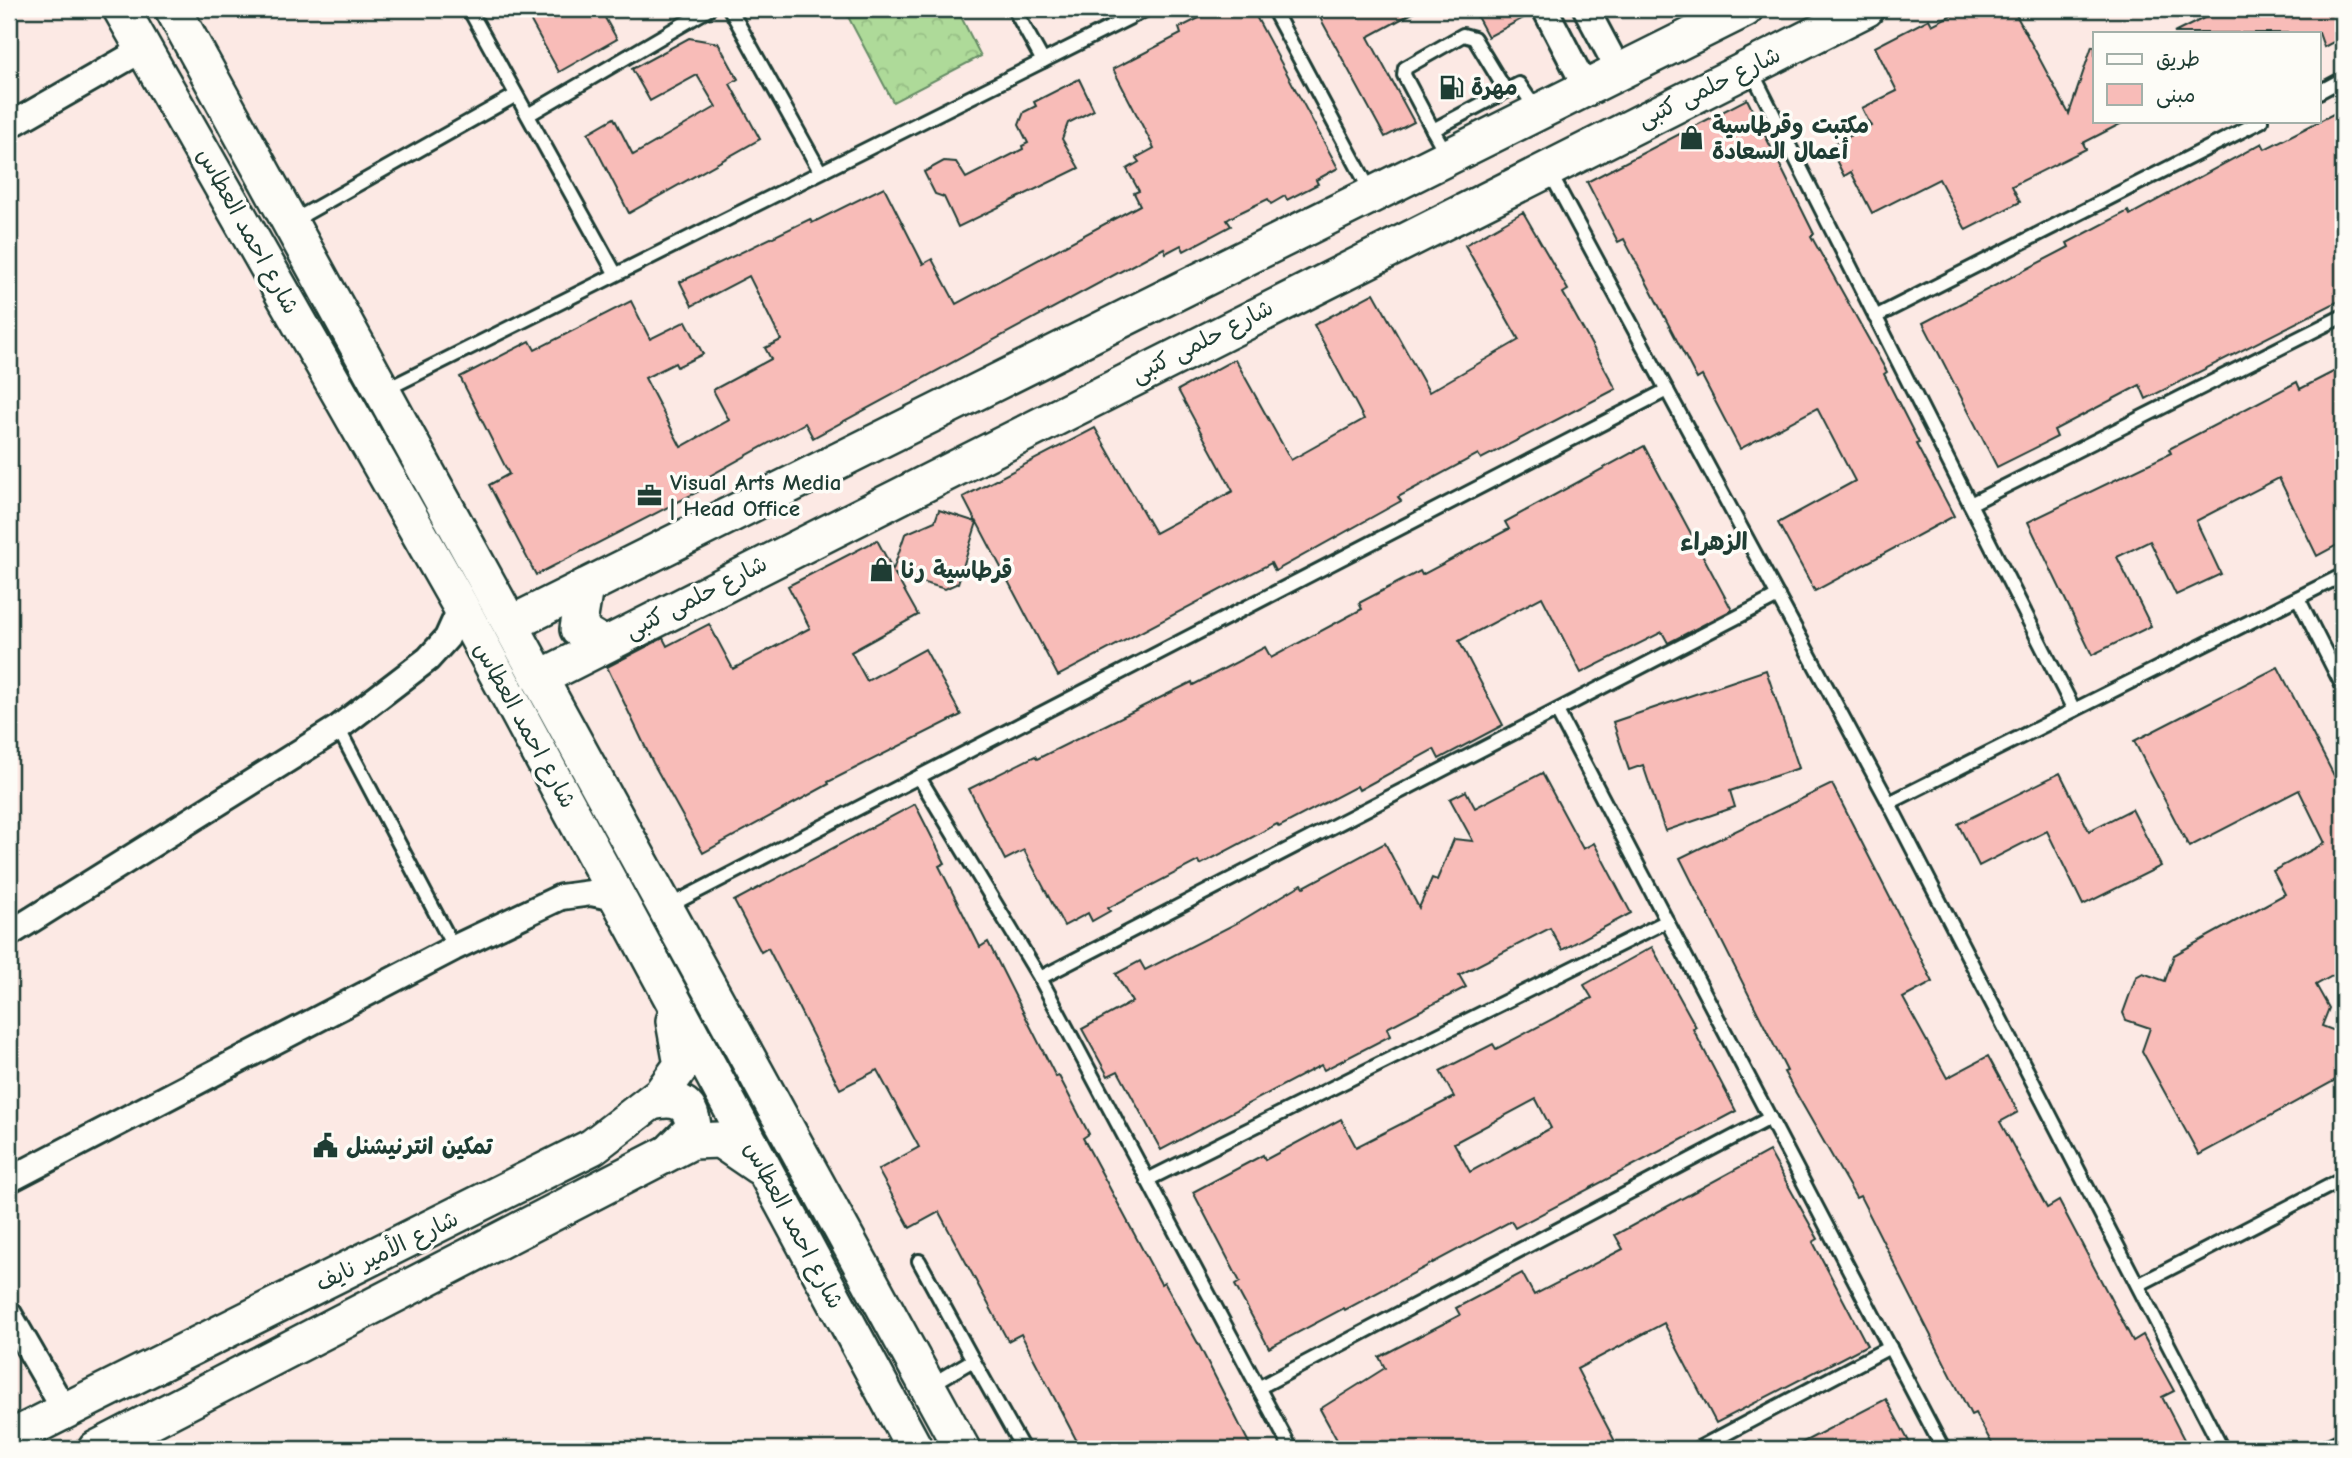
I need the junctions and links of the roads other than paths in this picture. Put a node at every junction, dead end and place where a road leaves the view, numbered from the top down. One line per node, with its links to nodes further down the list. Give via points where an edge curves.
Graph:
1 (121, 9): 13 (street, شارع احمد العطاس)
2 (173, 9): 31 (street, شارع احمد العطاس)
3 (469, 9): 21 (lane)
4 (709, 9): 23 (lane)
5 (730, 9): 29 (lane)
6 (1014, 9): 14 (lane)
7 (1147, 9): 14 (lane)
8 (1273, 9): 30 (lane)
9 (1545, 9): 18 (street)
10 (1586, 9): 16 (street)
11 (1745, 9): 16 (street)
12 (1866, 9): 15 (street, شارع حلمى كتبى)
13 (145, 48): 26 (street); 42 (street, شارع احمد العطاس)
14 (1043, 61): 29 (lane)
15 (1750, 66): 28 (street, شارع حلمى كتبى); 33 (lane)
16 (1619, 71): 18 (street)
17 (2343, 79): 20 (lane)
18 (1586, 88): 22 (street)
19 (1506, 91): 22 (lane, via 1522,85); 24 (lane); 27 (lane, via 1474,38 1463,35 1405,68 1404,75)
20 (2320, 91)
21 (516, 95): 23 (lane); 31 (lane)
22 (1537, 113): 24 (street)
23 (528, 115): 32 (lane)
24 (1484, 121): 27 (street)
25 (2259, 122): 33 (lane)
26 (9, 125)
27 (1441, 143): 30 (street)
28 (1547, 167): 35 (lane); 44 (street, شارع حلمى كتبى)
29 (820, 171): 32 (lane)
30 (1372, 195): 39 (street)
31 (290, 222): 36 (street, شارع احمد العطاس)
32 (615, 273): 36 (lane)
33 (1875, 317): 37 (lane)
34 (2343, 317): 37 (lane)
35 (1667, 390): 40 (lane); 50 (lane)
36 (383, 391): 43 (street, شارع احمد العطاس)
37 (1970, 504): 47 (lane)
38 (2343, 575): 41 (lane)
39 (584, 587): 43 (street); 44 (street, via 578,629)
40 (1778, 596): 48 (lane); 51 (lane)
41 (2298, 598): 46 (lane); 47 (lane)
42 (461, 607): 49 (street, via 447,638 428,659); 52 (street, شارع احمد العطاس)
43 (511, 624): 45 (street, شارع احمد العطاس)
44 (603, 644): 45 (street, شارع حلمى كتبى)
45 (540, 678): 53 (street, شارع احمد العطاس)
46 (2343, 687)
47 (2074, 710): 51 (lane)
48 (1557, 711): 54 (lane); 57 (lane)
49 (338, 728): 55 (street); 56 (lane)
50 (919, 777): 53 (lane); 57 (lane)
51 (1889, 803): 68 (lane)
52 (620, 899): 56 (street, via 592,893 561,897); 58 (street, شارع احمد العطاس)
53 (666, 907): 72 (street, شارع احمد العطاس)
54 (1667, 921): 60 (lane); 64 (lane)
55 (9, 934)
56 (454, 948): 63 (street)
57 (1040, 978): 64 (lane)
58 (670, 997): 59 (street, شارع الأمير نايف, via 682,1065); 62 (street, شارع احمد العطاس)
59 (652, 1102): 61 (street, via 671,1098 682,1102 692,1115 693,1129); 74 (street, شارع الأمير نايف, via 563,1163)
60 (1770, 1118): 70 (lane); 73 (lane)
61 (673, 1149): 62 (street, شارع الأمير نايف, via 692,1140 720,1140); 77 (street, شارع الأمير نايف)
62 (765, 1171): 78 (street, شارع احمد العطاس)
63 (9, 1180)
64 (1147, 1180): 73 (lane)
65 (2340, 1181): 66 (lane); 68 (lane)
66 (2343, 1198)
67 (919, 1261): 71 (lane)
68 (2138, 1285): 84 (lane)
69 (9, 1314): 74 (street)
70 (1890, 1348): 82 (lane); 83 (lane)
71 (973, 1360): 72 (lane); 80 (lane)
72 (929, 1386): 79 (street, شارع احمد العطاس)
73 (1258, 1388): 81 (lane)
74 (65, 1411): 75 (street, شارع الأمير نايف)
75 (9, 1439)
76 (2343, 1439): 85 (lane)
77 (96, 1449)
78 (915, 1449)
79 (962, 1449)
80 (1023, 1449)
81 (1291, 1449)
82 (1697, 1449)
83 (1943, 1449)
84 (2222, 1449)
85 (2322, 1449)

